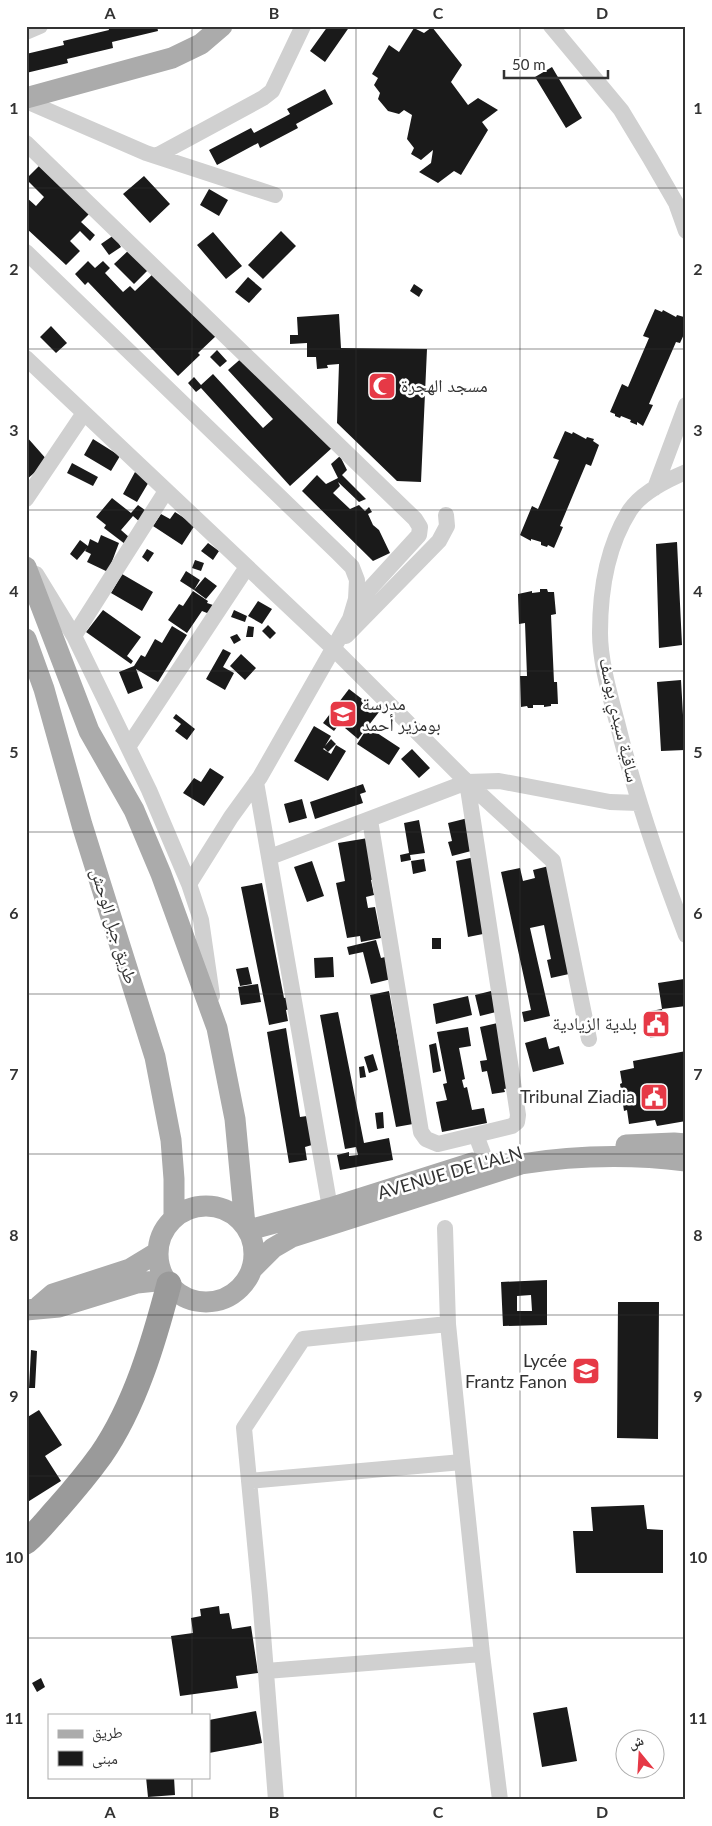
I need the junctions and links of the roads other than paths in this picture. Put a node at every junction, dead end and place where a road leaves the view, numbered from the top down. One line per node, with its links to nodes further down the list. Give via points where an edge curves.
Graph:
1 (40, 26): 5 (street)
2 (222, 26): 6 (main road, via 201,44 172,58)
3 (303, 26): 8 (street, via 272,91)
4 (551, 26): 10 (street, via 621,110 676,203)
5 (26, 32)
6 (26, 99): 8 (street)
7 (26, 143): 23 (street, via 415,519 420,527 419,535)
8 (156, 156): 9 (street)
9 (275, 195)
10 (686, 231)
11 (26, 252): 23 (street, via 352,567 357,580)
12 (26, 358): 14 (street)
13 (686, 404): 16 (street)
14 (84, 413): 17 (street); 18 (street)
15 (686, 472): 16 (street, ساقية سيدي يوسف)
16 (654, 488): 30 (street, ساقية سيدي يوسف, via 631,509 612,544 603,589 600,635 606,683)
17 (166, 491): 22 (street); 24 (street)
18 (26, 499)
19 (446, 515): 26 (street, via 446,526 439,541)
20 (26, 559): 24 (street)
21 (26, 567): 35 (main road, via 89,732 134,810 161,874)
22 (246, 567): 26 (street); 27 (street)
23 (354, 606): 26 (street)
24 (74, 636): 27 (street)
25 (26, 639): 42 (main road, طريق جبل الوحش, via 155,1057 171,1140)
26 (334, 649): 28 (street); 29 (street)
27 (128, 747): 33 (street)
28 (256, 782): 32 (street); 33 (street)
29 (467, 782): 30 (street, via 498,781 610,802); 31 (street); 36 (street, via 553,862); 37 (street, via 518,1115 512,1126)
30 (639, 803): 34 (street, ساقية سيدي يوسف)
31 (370, 820): 32 (street); 37 (street, via 421,1132 426,1139 438,1144)
32 (270, 857): 41 (street)
33 (189, 884): 35 (street, via 201,920)
34 (686, 935)
35 (217, 1028): 43 (main road, via 235,1118)
36 (589, 1039)
37 (476, 1135): 39 (street)
38 (686, 1144): 39 (main road, AVENUE DE L'ALN, via 554,1147)
39 (485, 1160): 41 (main road, AVENUE DE L'ALN)
40 (686, 1161): 46 (main road, via 592,1156 521,1164 292,1237 272,1248)
41 (330, 1208): 43 (main road, AVENUE DE L'ALN)
42 (174, 1218): 43 (main road, via 191,1208 211,1206 230,1211); 45 (main road, via 163,1234)
43 (247, 1228): 46 (main road, via 254,1242)
44 (445, 1228): 49 (street)
45 (158, 1252): 47 (main road, via 161,1271); 48 (main road, via 130,1269 53,1294)
46 (252, 1268): 47 (main road, via 237,1291 217,1301 196,1301 177,1292)
47 (167, 1282): 48 (main road, via 136,1283 59,1308); 52 (highway, via 157,1330 138,1383 106,1447 66,1499)
48 (30, 1305)
49 (448, 1324): 50 (street); 51 (street, via 303,1339 244,1428)
50 (462, 1462): 51 (street); 53 (street)
51 (249, 1481): 54 (street)
52 (26, 1542)
53 (482, 1654): 54 (street); 56 (street)
54 (266, 1671): 55 (street)
55 (276, 1800)
56 (500, 1800)

